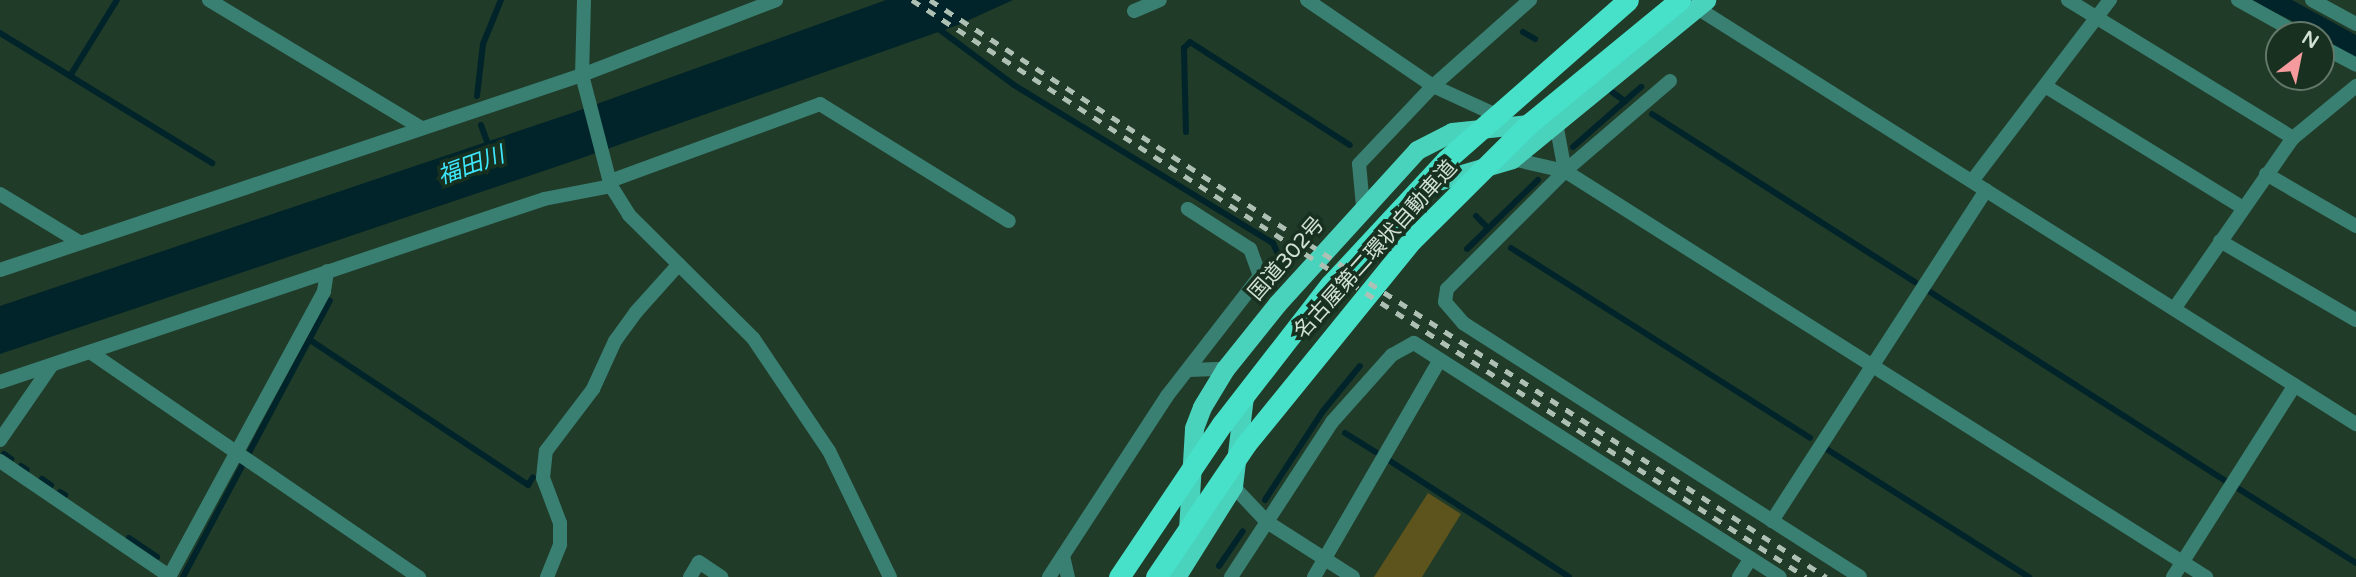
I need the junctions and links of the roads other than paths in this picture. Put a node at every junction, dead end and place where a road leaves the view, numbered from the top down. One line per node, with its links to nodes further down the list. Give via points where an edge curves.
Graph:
1 (209, 0): 27 (street)
2 (584, 0): 19 (street)
3 (776, 0): 19 (street)
4 (1160, 0): 13 (street)
5 (1307, 0): 21 (street)
6 (1530, 0): 21 (street)
7 (1628, 0): 75 (highway, 名古屋第二環状自動車道, via 1446,160 1330,285 1222,424)
8 (2068, 0): 14 (street)
9 (2110, 0): 14 (street)
10 (2238, 0): 15 (street)
11 (2312, 0): 16 (street)
12 (1691, 2): 24 (highway, 国道302号); 33 (street); 76 (highway, 名古屋第二環状自動車道, via 1530,124 1412,240 1254,433)
13 (1134, 11)
14 (2098, 17): 22 (street); 28 (street)
15 (2276, 21)
16 (2356, 24)
17 (2335, 54): 18 (street)
18 (2356, 65)
19 (583, 78): 27 (street); 32 (street)
20 (1670, 81): 30 (street)
21 (1433, 86): 26 (street); 36 (street, via 1359,164)
22 (2045, 86): 33 (street); 37 (street)
23 (2356, 86): 28 (street)
24 (1581, 101): 25 (highway, 国道302号); 26 (highway, 国道302号, via 1555,116)
25 (1556, 123): 29 (highway, 国道302号); 30 (street)
26 (1518, 125): 36 (highway, 国道302号, via 1461,130 1433,139)
27 (421, 128): 42 (street)
28 (2293, 138): 31 (street)
29 (1511, 159): 30 (street); 60 (highway, 国道302号, via 1435,180 1402,196 1307,300 1249,381 1240,407)
30 (1565, 171): 50 (street); 61 (street, via 1447,289 1445,302 1463,323)
31 (2266, 174): 37 (street); 40 (street)
32 (610, 180): 39 (street, via 820,104); 43 (street, via 629,215); 45 (street)
33 (1972, 181): 34 (street)
34 (1986, 190): 46 (street); 50 (street)
35 (0, 194): 42 (street)
36 (1363, 206): 52 (highway, 国道302号)
37 (2243, 208): 41 (street)
38 (1188, 209): 53 (street, via 1250,249 1260,276)
39 (1009, 221)
40 (2354, 221)
41 (2220, 241): 46 (street); 47 (street)
42 (79, 242): 44 (street)
43 (679, 264): 69 (street, via 615,341 593,389 546,451 543,478 560,523 560,544); 72 (street, via 753,338 829,451)
44 (0, 270)
45 (327, 271): 48 (street); 58 (street, via 324,291)
46 (2174, 309): 55 (street)
47 (2356, 320)
48 (90, 352): 51 (street); 58 (street)
49 (1440, 360): 62 (street, via 1414,343 1392,355 1332,422); 64 (street); 65 (street)
50 (1872, 365): 61 (street); 66 (street)
51 (51, 366): 54 (street); 57 (street)
52 (1225, 369): 53 (street); 77 (highway, 国道302号, via 1194,428 1192,509 1187,536)
53 (1188, 370): 63 (street)
54 (0, 382)
55 (2295, 385): 56 (street); 66 (street)
56 (2356, 424)
57 (0, 440)
58 (243, 457): 67 (street); 68 (street)
59 (0, 461): 67 (street)
60 (1233, 486): 62 (street); 78 (highway, 国道302号)
61 (1772, 521): 84 (street)
62 (1267, 522): 65 (street); 79 (street)
63 (1063, 556): 73 (street); 74 (street)
64 (1751, 558): 82 (street); 83 (street)
65 (1324, 559): 80 (street); 81 (street)
66 (2182, 562): 85 (street); 86 (street)
67 (169, 576)
68 (419, 577)
69 (547, 577)
70 (690, 577): 71 (street, via 699,562)
71 (721, 577)
72 (890, 577)
73 (1049, 577)
74 (1068, 577)
75 (1119, 577)
76 (1156, 577)
77 (1170, 577)
78 (1176, 577)
79 (1231, 577)
80 (1314, 577)
81 (1353, 577)
82 (1739, 577)
83 (1780, 577)
84 (1860, 577)
85 (2173, 577)
86 (2206, 577)

